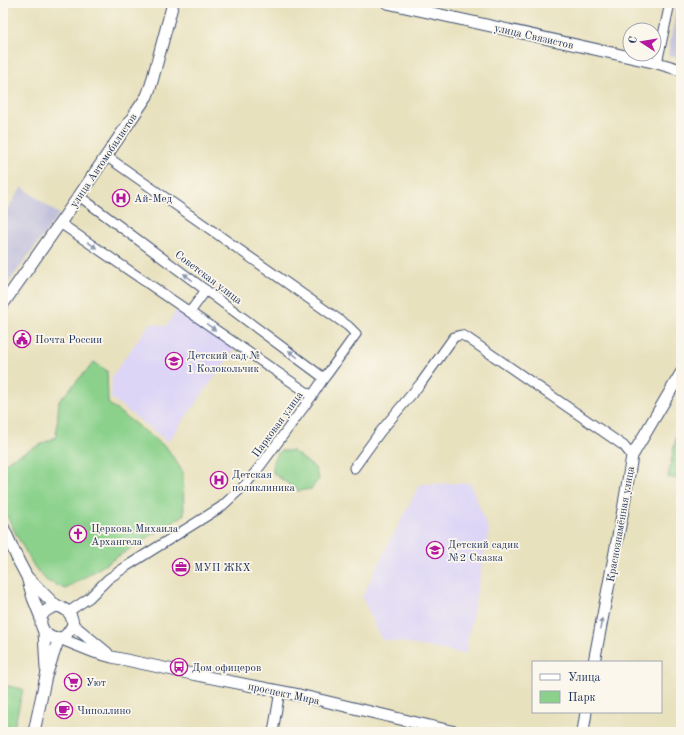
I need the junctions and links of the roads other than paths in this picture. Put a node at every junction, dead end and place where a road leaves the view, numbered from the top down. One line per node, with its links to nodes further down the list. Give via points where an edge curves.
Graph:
1 (173, 3): 6 (street, улица Автомобилистов, via 149,91)
2 (387, 3): 4 (street, улица Связистов)
3 (670, 3): 4 (street)
4 (657, 63): 5 (street, улица Связистов)
5 (681, 70)
6 (106, 156): 7 (street, улица Автомобилистов); 13 (street, Парковая улица, via 356,334)
7 (79, 196): 8 (street, улица Автомобилистов); 9 (street, Советская улица, one-way to 7)
8 (60, 223): 10 (street, улица Автомобилистов); 11 (street, one-way to 11)
9 (206, 290): 11 (street); 13 (street, Советская улица, one-way to 9)
10 (3, 304)
11 (190, 312): 14 (street, one-way to 14)
12 (681, 373): 15 (street, Краснознамённая улица)
13 (324, 378): 14 (street, Парковая улица)
14 (312, 396): 20 (street, Парковая улица, via 246,484 221,507 108,579 89,598)
15 (632, 456): 16 (street, via 624,446 461,335 454,338); 26 (street, Краснознамённая улица, one-way to 15)
16 (354, 468)
17 (3, 529): 18 (street)
18 (27, 577): 19 (street); 21 (street)
19 (58, 606): 20 (street); 21 (street, via 50,608)
20 (68, 612): 22 (street)
21 (41, 618): 23 (street)
22 (73, 625): 24 (street, via 66,635); 25 (street, проспект Мира)
23 (44, 632): 24 (street, via 48,636); 27 (street)
24 (59, 638): 25 (street, проспект Мира); 27 (street)
25 (112, 657): 28 (street, проспект Мира)
26 (594, 661)
27 (46, 676): 30 (street)
28 (280, 691): 31 (street); 32 (street, проспект Мира)
29 (586, 713): 33 (street)
30 (34, 732)
31 (273, 732)
32 (455, 732)
33 (582, 732)

